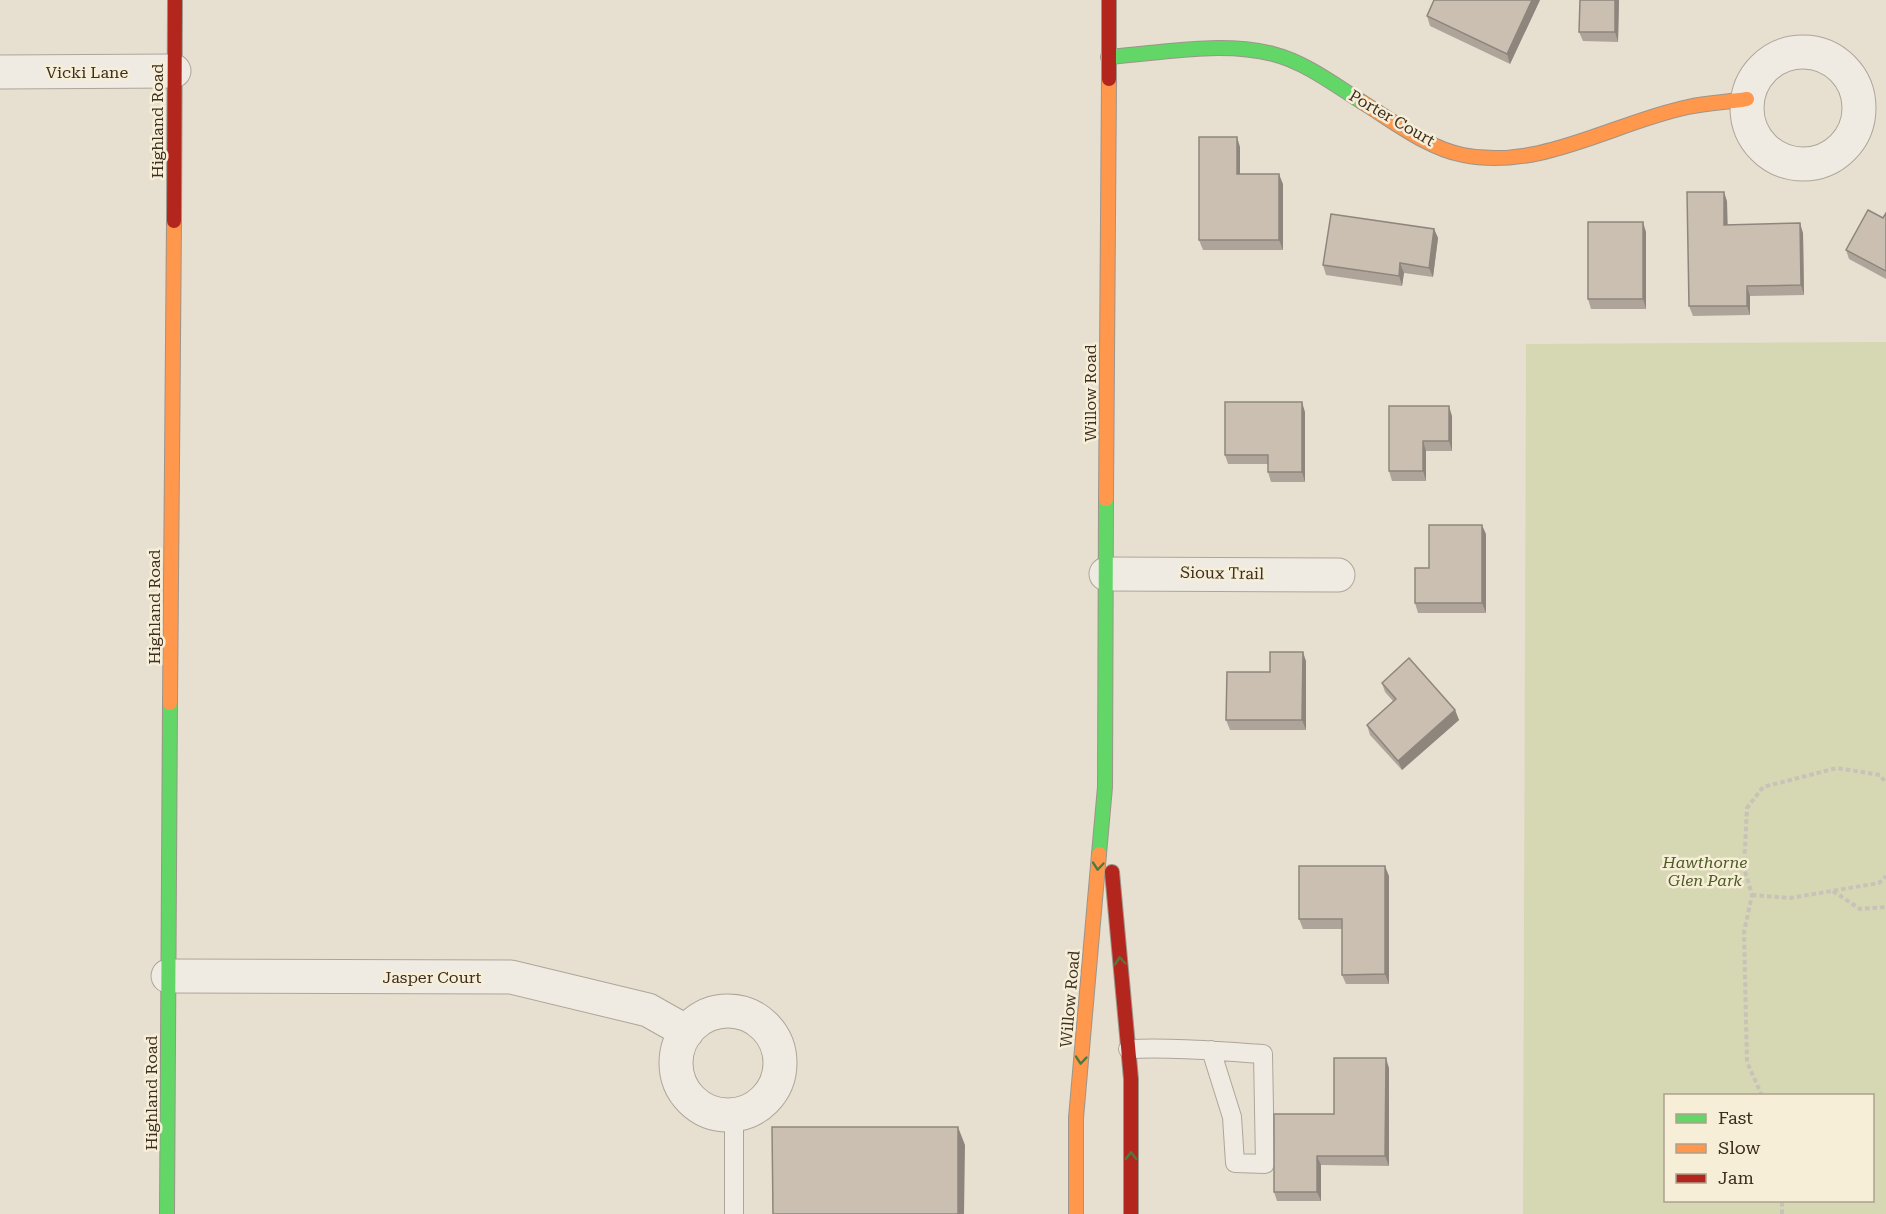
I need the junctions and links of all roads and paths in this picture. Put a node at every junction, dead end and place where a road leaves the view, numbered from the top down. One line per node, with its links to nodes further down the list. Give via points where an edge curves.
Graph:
1 (175, 0): 4 (street, Highland Road)
2 (1108, 0): 3 (street, Willow Road)
3 (1108, 57): 6 (street, Porter Court, via 1230,47 1275,54 1316,73 1417,136 1462,155 1513,159 1687,107); 7 (street, Willow Road)
4 (174, 71): 5 (street, Vicki Lane); 15 (street, Highland Road)
5 (0, 72)
6 (1747, 99)
7 (1106, 574): 8 (street, Sioux Trail); 10 (street, Willow Road)
8 (1338, 575)
9 (1886, 783): 13 (path, via 1880,775 1838,768 1763,787 1747,808 1744,868)
10 (1105, 786): 17 (street, Willow Road, one-way to 10); 23 (street, Willow Road, one-way to 23, via 1076,1118)
11 (1886, 876): 12 (path, via 1879,882)
12 (1833, 891): 13 (path, via 1790,898); 14 (path, via 1860,909)
13 (1752, 895): 19 (path, via 1744,932 1746,1051)
14 (1886, 907)
15 (168, 976): 16 (street, Jasper Court, via 511,977 648,1010); 21 (street, Highland Road)
16 (687, 1032): 20 (street, via 676,1060 683,1089 704,1110); 20 (street, via 699,1020 731,1011 763,1024 773,1037 780,1071 774,1087 764,1101)
17 (1128, 1049): 18 (lane); 24 (street, Willow Road, one-way to 17)
18 (1211, 1050): 18 (lane, via 1263,1054 1266,1164 1234,1162 1232,1117)
19 (1762, 1094)
20 (734, 1115): 22 (lane)
21 (167, 1214)
22 (734, 1214)
23 (1076, 1214)
24 (1131, 1214)

